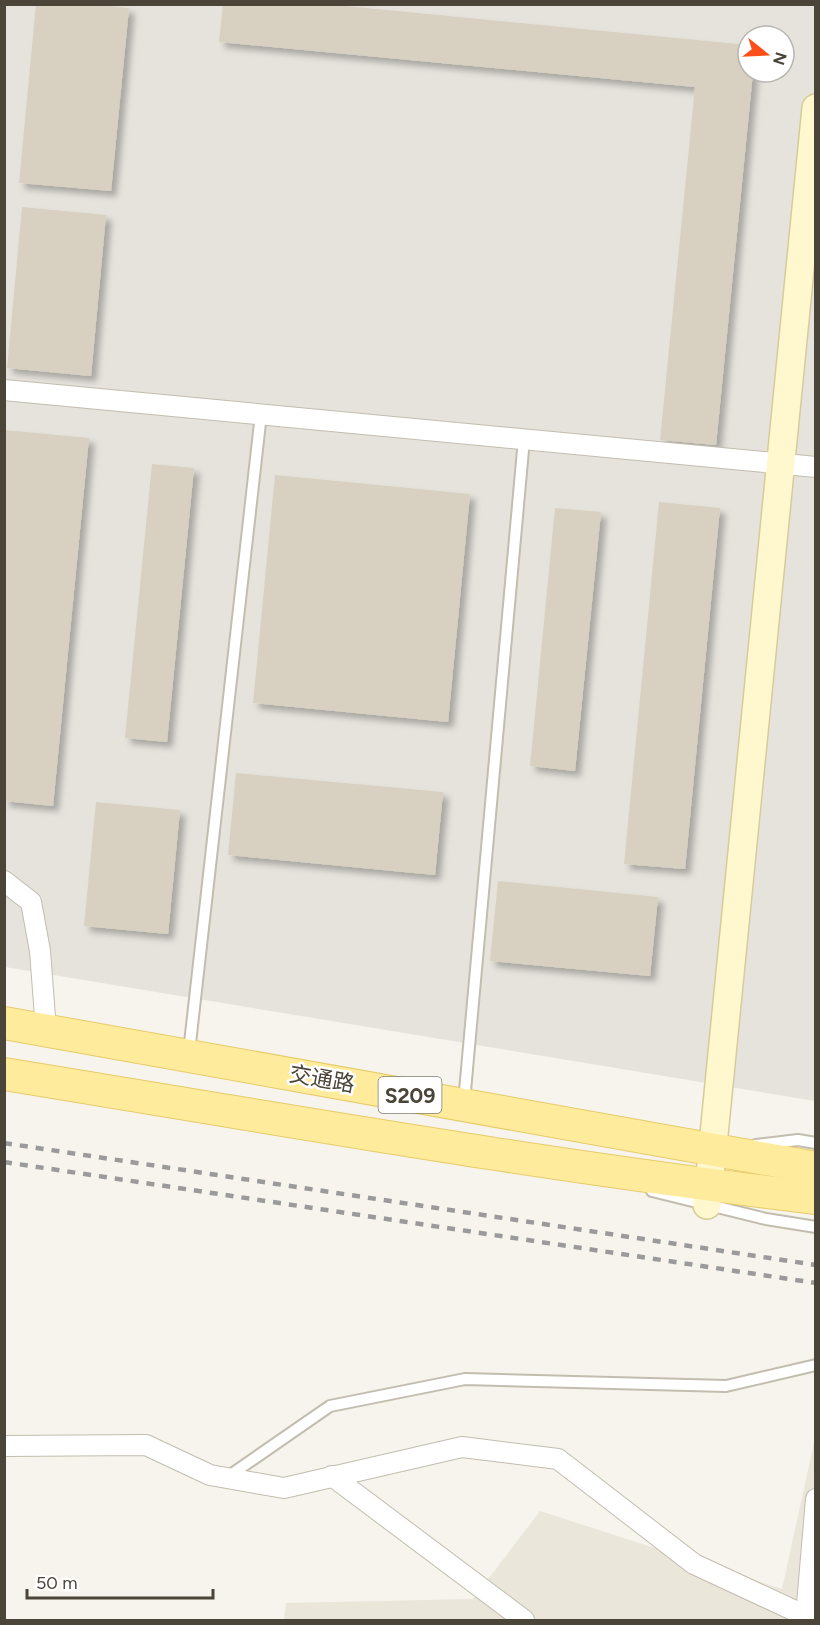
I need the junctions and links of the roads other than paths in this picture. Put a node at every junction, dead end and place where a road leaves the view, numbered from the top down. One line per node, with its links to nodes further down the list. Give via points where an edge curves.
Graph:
1 (816, 108): 5 (street)
2 (4, 390): 3 (street)
3 (261, 414): 4 (street); 10 (lane)
4 (524, 440): 5 (street); 12 (lane)
5 (780, 464): 6 (street); 14 (street)
6 (816, 467)
7 (4, 881): 9 (street, via 31,902 40,951)
8 (4, 1023): 9 (main road, 交通路 / S209)
9 (46, 1030): 10 (main road, 交通路 / S209)
10 (189, 1055): 12 (main road, 交通路 / S209)
11 (4, 1074): 15 (main road, 交通路 / S209)
12 (464, 1105): 14 (main road, 交通路 / S209)
13 (816, 1143): 14 (lane, via 798,1140)
14 (712, 1150): 16 (main road, 交通路 / S209); 17 (street)
15 (529, 1160): 17 (main road, 交通路 / S209); 17 (lane, via 635,1187)
16 (816, 1168)
17 (708, 1195): 18 (main road, 交通路 / S209); 19 (lane, via 766,1219)
18 (816, 1198)
19 (816, 1227)
20 (816, 1365): 23 (lane, via 726,1386 465,1379 330,1406)
21 (4, 1446): 23 (street, via 146,1445 210,1475)
22 (332, 1476): 23 (street, via 284,1488); 24 (street, via 462,1447 558,1459 694,1564 806,1616); 25 (street)
23 (226, 1478)
24 (816, 1499)
25 (524, 1620)

